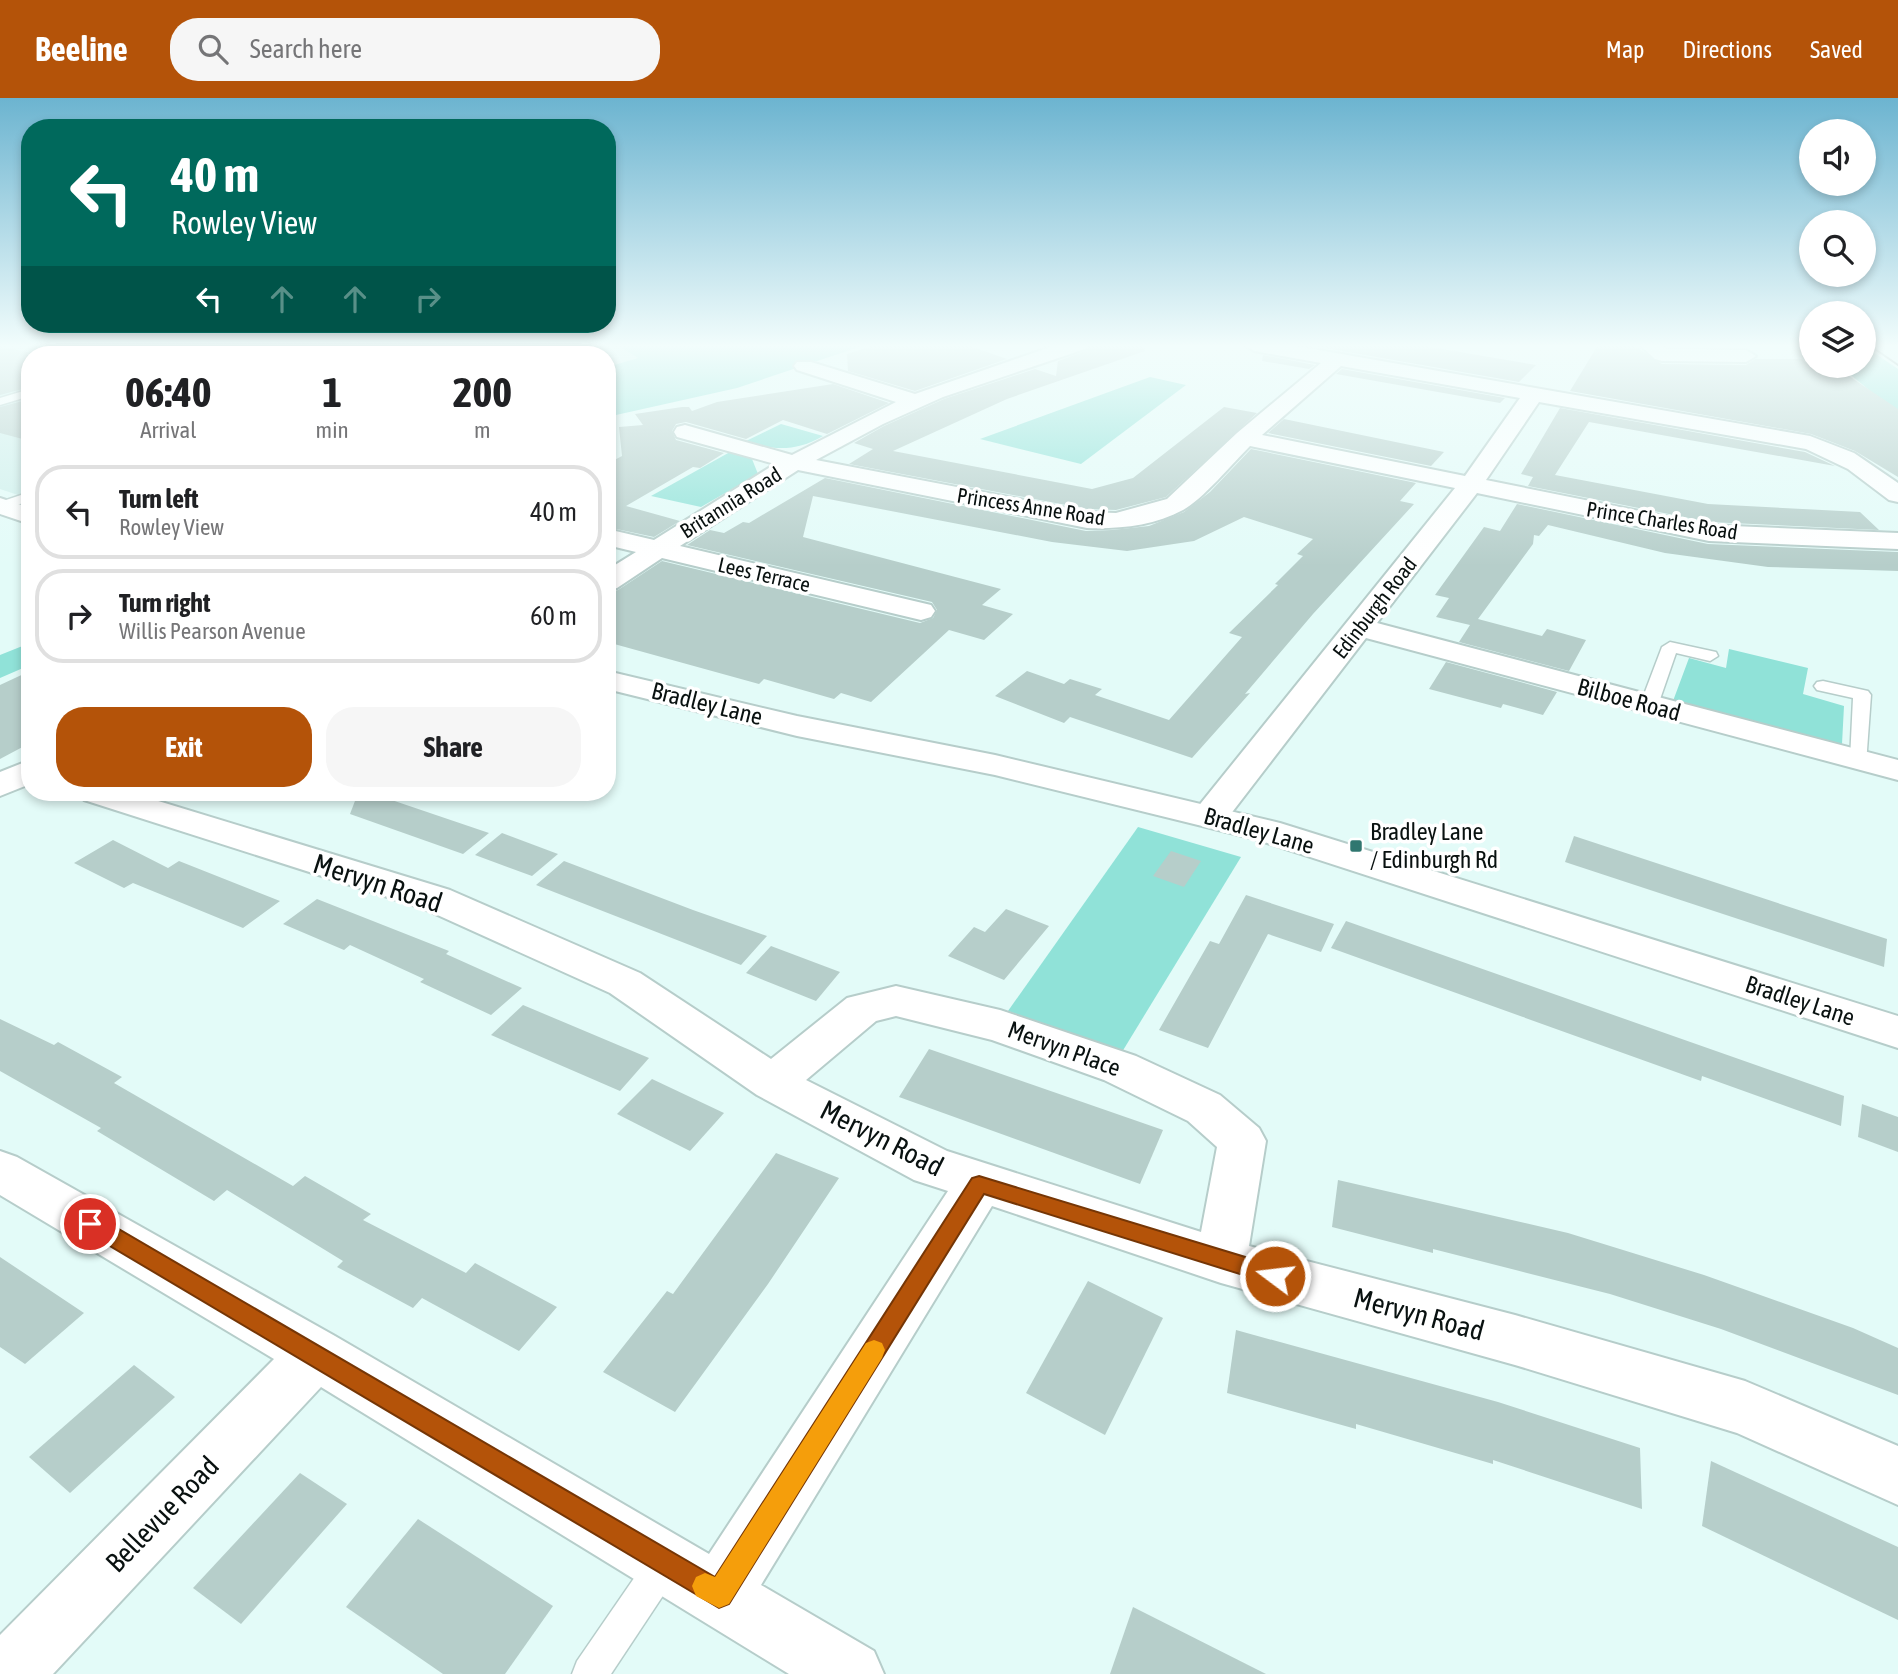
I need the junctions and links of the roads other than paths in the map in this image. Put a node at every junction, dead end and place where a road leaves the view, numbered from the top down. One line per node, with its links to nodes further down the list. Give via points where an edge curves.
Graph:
1 (879, 419): 7 (street, Britannia Road)
2 (1268, 419): 6 (street, Princess Anne Road)
3 (1516, 419): 8 (street, Edinburgh Road)
4 (1672, 419): 9 (street, via 1835,450)
5 (685, 432): 7 (street, Princess Anne Road)
6 (1245, 438): 7 (street, Princess Anne Road, via 1176,504 1116,521 1087,520); 8 (street, Prince Charles Road)
7 (796, 463): 15 (street, Britannia Road)
8 (1471, 484): 14 (street, Prince Charles Road, via 1709,533); 18 (street, Edinburgh Road)
9 (1898, 495)
10 (21, 499): 11 (lane)
11 (1, 506): 12 (street)
12 (21, 513)
13 (616, 539): 15 (street, Lees Terrace)
14 (1898, 541)
15 (657, 550): 16 (street, Britannia Road); 17 (street, Lees Terrace)
16 (616, 576)
17 (921, 611)
18 (1360, 627): 22 (street, Bilboe Road); 28 (street, Edinburgh Road)
19 (1710, 656): 22 (lane, via 1670,647)
20 (616, 682): 28 (street, Bradley Lane)
21 (1823, 686): 23 (lane, via 1862,695)
22 (1649, 705): 23 (street, Bilboe Road)
23 (1859, 760): 24 (street, Bilboe Road)
24 (1898, 770)
25 (21, 775): 26 (street)
26 (0, 786)
27 (121, 801): 30 (street, Mervyn Road, via 436,900 625,983)
28 (1210, 816): 29 (street, Bradley Lane)
29 (1898, 1032)
30 (773, 1083): 32 (street, Mervyn Road, via 931,1166); 33 (street, Mervyn Place, via 862,1009 896,1001 1000,1026 1120,1068 1205,1108 1242,1141)
31 (0, 1171): 34 (street)
32 (979, 1184): 33 (street, Mervyn Road); 37 (street)
33 (1221, 1261): 35 (street, Mervyn Road, via 1515,1339 1745,1408)
34 (316, 1354): 36 (street); 38 (street, Bellevue Road)
35 (1898, 1476)
36 (665, 1562): 37 (street); 39 (lane)
37 (719, 1594): 40 (street)
38 (8, 1674)
39 (590, 1674)
40 (851, 1674)

